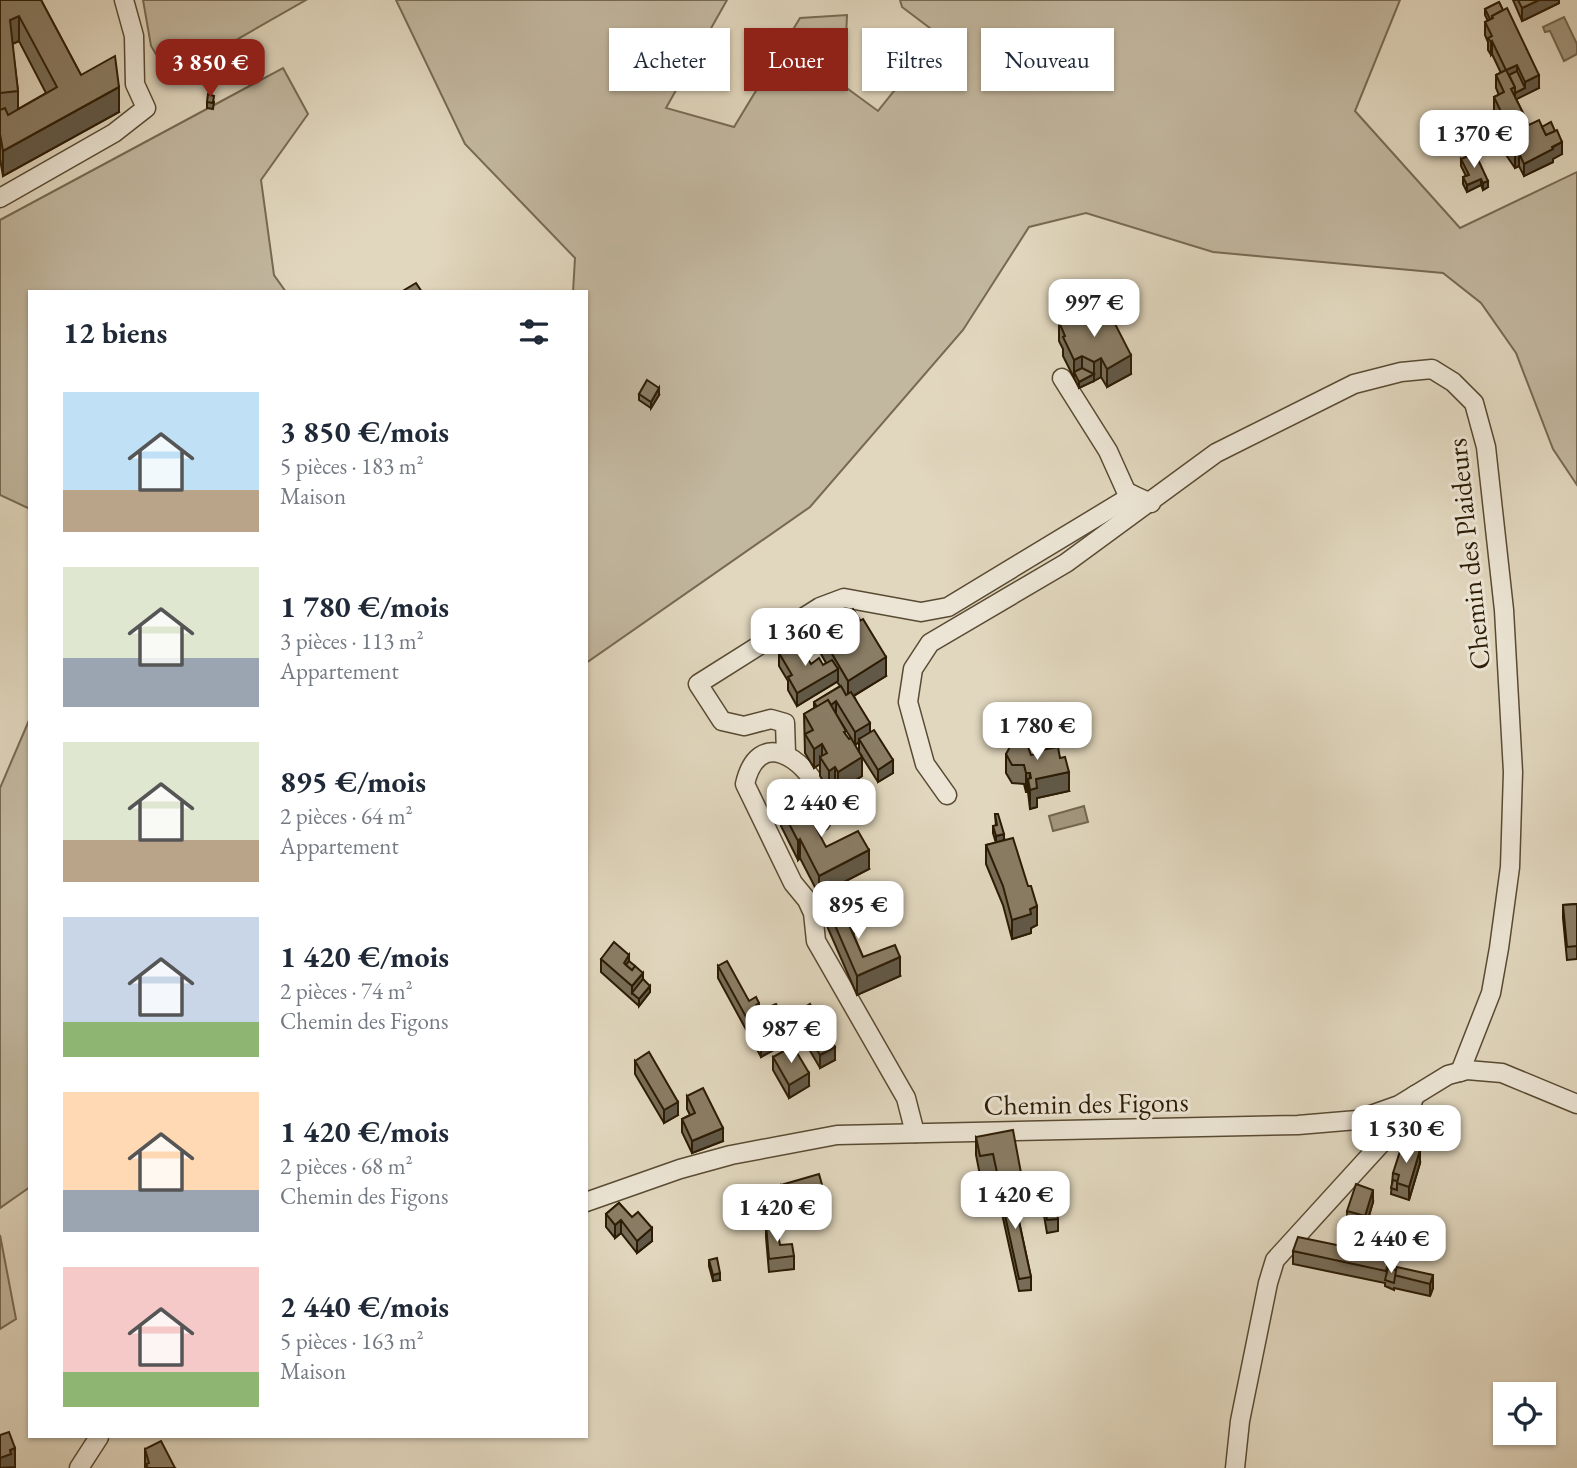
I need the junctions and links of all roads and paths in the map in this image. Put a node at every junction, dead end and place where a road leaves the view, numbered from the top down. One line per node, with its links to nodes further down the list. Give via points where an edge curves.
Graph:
1 (124, 0): 2 (street, via 134,36 135,84 146,108 114,133)
2 (0, 198)
3 (1062, 378): 4 (street, via 1108,450 1126,491)
4 (1133, 495): 5 (street); 6 (street, via 948,607 921,612 844,598 820,607 698,684 722,721 744,726 771,719 785,723)
5 (1151, 503): 7 (street, Chemin des Plaideurs, via 1066,563 930,643 913,669 908,702 925,764); 9 (street, Chemin des Plaideurs, via 1216,453 1354,384 1432,369 1474,403 1486,447 1504,610 1513,772 1510,867 1499,948 1491,993)
6 (786, 753): 8 (street, via 802,764 823,797); 12 (street, via 764,754 749,767 745,784 793,883 813,913 816,941 906,1098)
7 (947, 795)
8 (821, 822)
9 (1460, 1072): 10 (street, Chemin des Figons, via 1448,1074); 11 (street, Chemin des Figons, via 1503,1073)
10 (1415, 1095): 12 (street, Chemin des Figons, via 1357,1120 1298,1125); 16 (street, via 1408,1114 1275,1260 1240,1422)
11 (1577, 1104)
12 (915, 1133): 13 (street, Chemin des Figons, via 808,1138 680,1169)
13 (588, 1201)
14 (98, 1438): 15 (street)
15 (79, 1468)
16 (1235, 1468)

